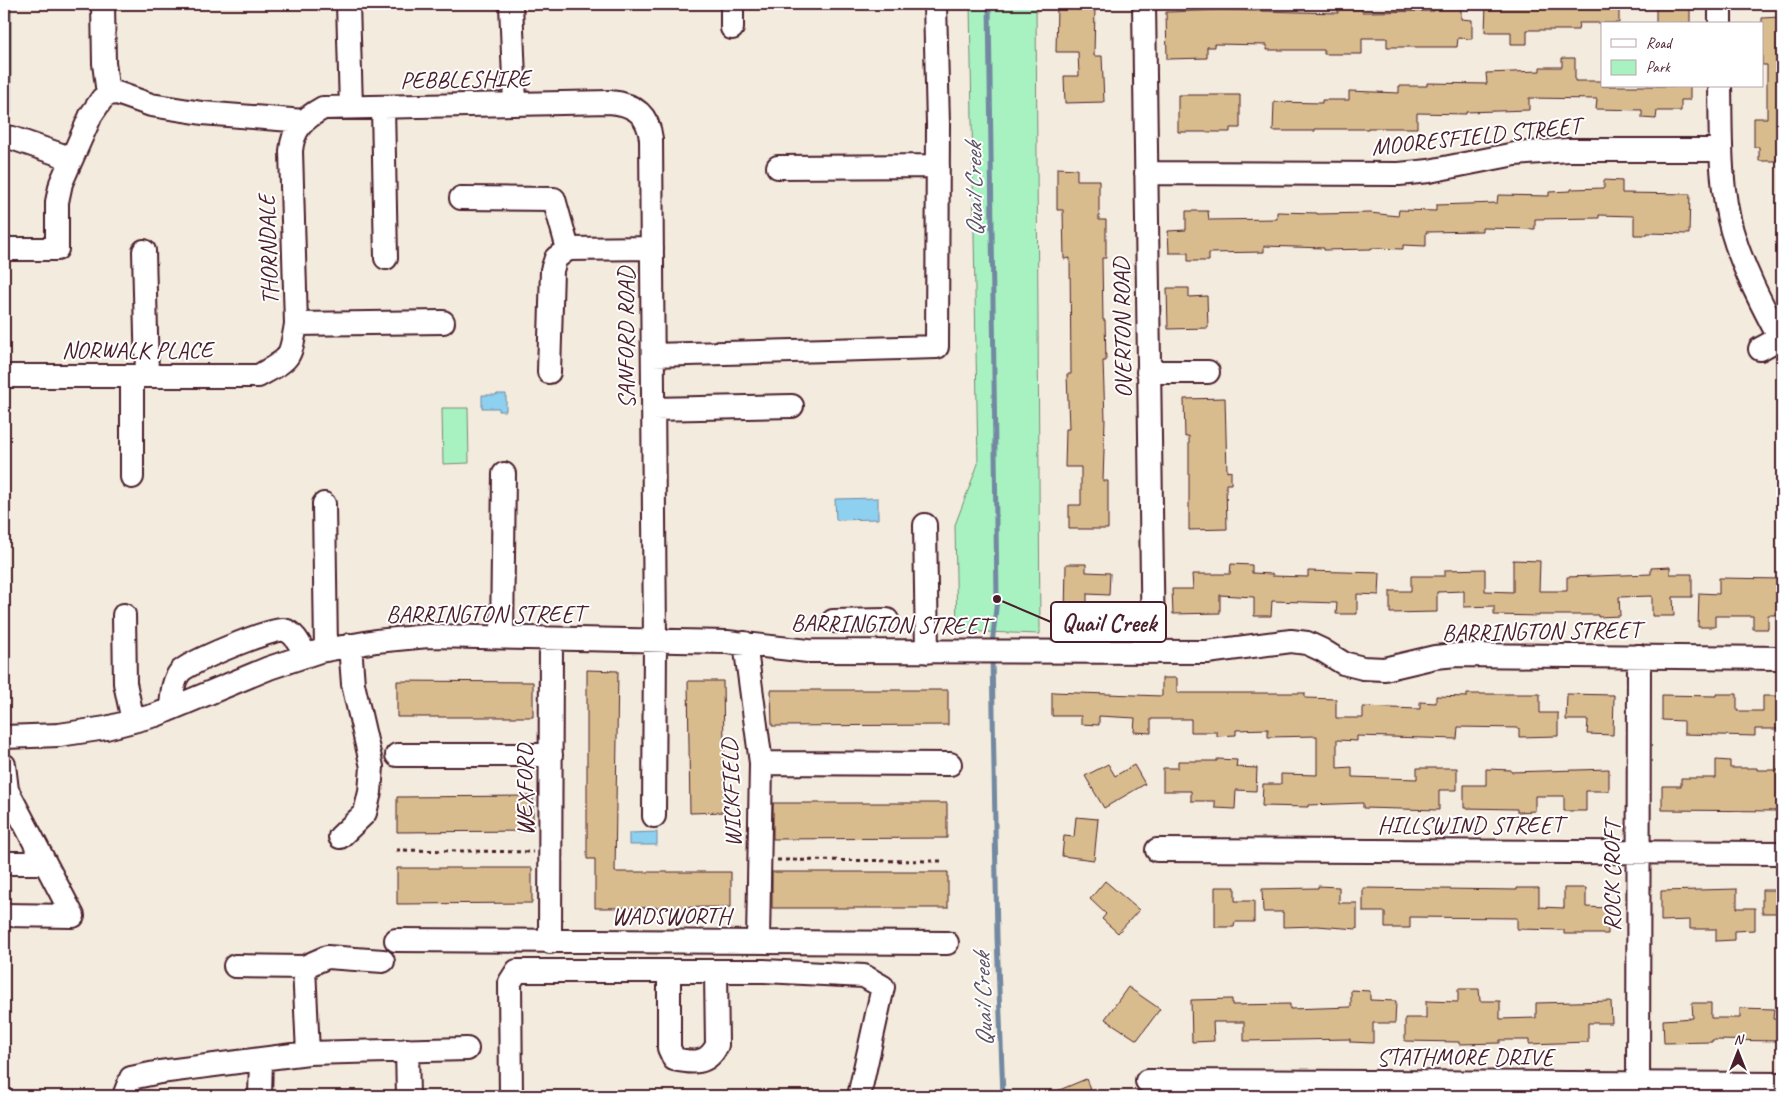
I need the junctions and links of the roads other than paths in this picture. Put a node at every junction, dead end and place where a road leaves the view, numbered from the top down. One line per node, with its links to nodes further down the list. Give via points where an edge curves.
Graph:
1 (103, 4): 11 (street)
2 (348, 4): 14 (street)
3 (512, 4): 12 (street)
4 (732, 4): 9 (street)
5 (935, 4): 20 (street)
6 (1144, 4): 22 (street, OVERTON ROAD)
7 (1720, 4): 8 (street)
8 (1720, 22)
9 (732, 28)
10 (1720, 88): 18 (street)
11 (108, 94): 16 (street, via 117,93 151,105 202,113); 19 (street, via 91,115)
12 (515, 104): 13 (street, PEBBLESHIRE, via 610,102); 15 (street, PEBBLESHIRE)
13 (631, 106): 24 (street, SANFORD ROAD, via 640,113 650,131)
14 (351, 107): 15 (street, PEBBLESHIRE); 16 (street, PEBBLESHIRE, via 322,108)
15 (383, 107): 28 (street)
16 (304, 120): 30 (street, THORNDALE, via 292,138 291,151)
17 (4, 137): 19 (street)
18 (1721, 150): 22 (street, MOORESFIELD STREET, via 1568,150 1515,154 1399,174); 31 (street, via 1732,229 1744,268)
19 (70, 158): 25 (street, via 57,202 57,249)
20 (938, 166): 21 (street); 33 (street, via 937,347)
21 (778, 167)
22 (1146, 173): 36 (street, OVERTON ROAD)
23 (461, 198): 26 (street, via 554,199)
24 (652, 248): 26 (street); 33 (street, SANFORD ROAD)
25 (4, 249)
26 (568, 249): 35 (street, via 556,258 552,270)
27 (144, 251): 39 (street)
28 (386, 258)
29 (443, 322): 30 (street)
30 (296, 324): 34 (street, THORNDALE, via 292,350 286,360)
31 (1781, 338): 32 (street)
32 (1760, 349)
33 (653, 355): 41 (street, SANFORD ROAD)
34 (269, 370): 39 (street, NORWALK PLACE, via 258,376)
35 (549, 372)
36 (1148, 372): 37 (street); 57 (street, OVERTON ROAD)
37 (1208, 372)
38 (4, 376): 39 (street, NORWALK PLACE)
39 (140, 376): 43 (street)
40 (792, 406): 41 (street)
41 (653, 409): 52 (street, SANFORD ROAD)
42 (504, 474): 50 (street)
43 (132, 477)
44 (324, 504): 58 (street)
45 (925, 525): 56 (street)
46 (124, 615): 62 (street, via 125,683)
47 (859, 620): 48 (street); 49 (street); 55 (street)
48 (886, 620)
49 (833, 621)
50 (502, 637): 51 (street, BARRINGTON STREET); 54 (street, BARRINGTON STREET, via 428,636)
51 (551, 639): 52 (street, BARRINGTON STREET); 65 (street, WEXFORD)
52 (655, 641): 53 (street, BARRINGTON STREET); 70 (street, SANFORD ROAD)
53 (744, 643): 55 (street, BARRINGTON STREET, via 801,651); 66 (street, WICKFIELD)
54 (350, 645): 58 (street, BARRINGTON STREET); 71 (street, via 353,684 372,767 365,813)
55 (860, 652): 56 (street, BARRINGTON STREET)
56 (927, 652): 57 (street, BARRINGTON STREET)
57 (1153, 652): 59 (street, BARRINGTON STREET, via 1207,652 1291,641 1307,643 1343,663 1384,669 1457,655)
58 (316, 653): 61 (street, BARRINGTON STREET); 61 (street, via 286,630 264,634 203,658 182,670 175,680)
59 (1639, 656): 60 (street, BARRINGTON STREET); 73 (street, ROCK CROFT)
60 (1782, 658)
61 (170, 708): 62 (street, BARRINGTON STREET)
62 (133, 721): 63 (street, BARRINGTON STREET, via 58,735)
63 (4, 737)
64 (397, 755): 65 (street)
65 (551, 755): 79 (street, WEXFORD)
66 (761, 763): 67 (street); 80 (street, WICKFIELD)
67 (950, 764)
68 (4, 765): 69 (street)
69 (5, 791): 76 (street)
70 (654, 816)
71 (340, 837)
72 (1157, 850): 73 (street, HILLSWIND STREET)
73 (1639, 852): 74 (street, HILLSWIND STREET); 93 (street, ROCK CROFT)
74 (1782, 853)
75 (4, 863): 76 (street)
76 (44, 863): 77 (street, via 73,916)
77 (4, 915)
78 (396, 940): 79 (street, WADSWORTH)
79 (550, 942): 80 (street, WADSWORTH)
80 (758, 942): 81 (street, WADSWORTH)
81 (947, 943)
82 (383, 961): 84 (street, via 327,957)
83 (235, 966): 84 (street)
84 (304, 967): 89 (street)
85 (668, 971): 86 (street); 86 (street, via 668,1048 674,1058 698,1061 713,1054 717,1045); 97 (street, via 517,971 510,982)
86 (716, 971): 98 (street, via 864,976 883,987)
87 (467, 1049): 88 (street)
88 (407, 1050): 89 (street); 96 (street)
89 (308, 1053): 90 (street)
90 (261, 1059): 94 (street, via 131,1078); 95 (street)
91 (1147, 1081): 93 (street, STATHMORE DRIVE)
92 (1782, 1084): 93 (street, STATHMORE DRIVE)
93 (1638, 1090)
94 (124, 1096)
95 (260, 1096)
96 (408, 1096)
97 (511, 1096)
98 (859, 1096)

